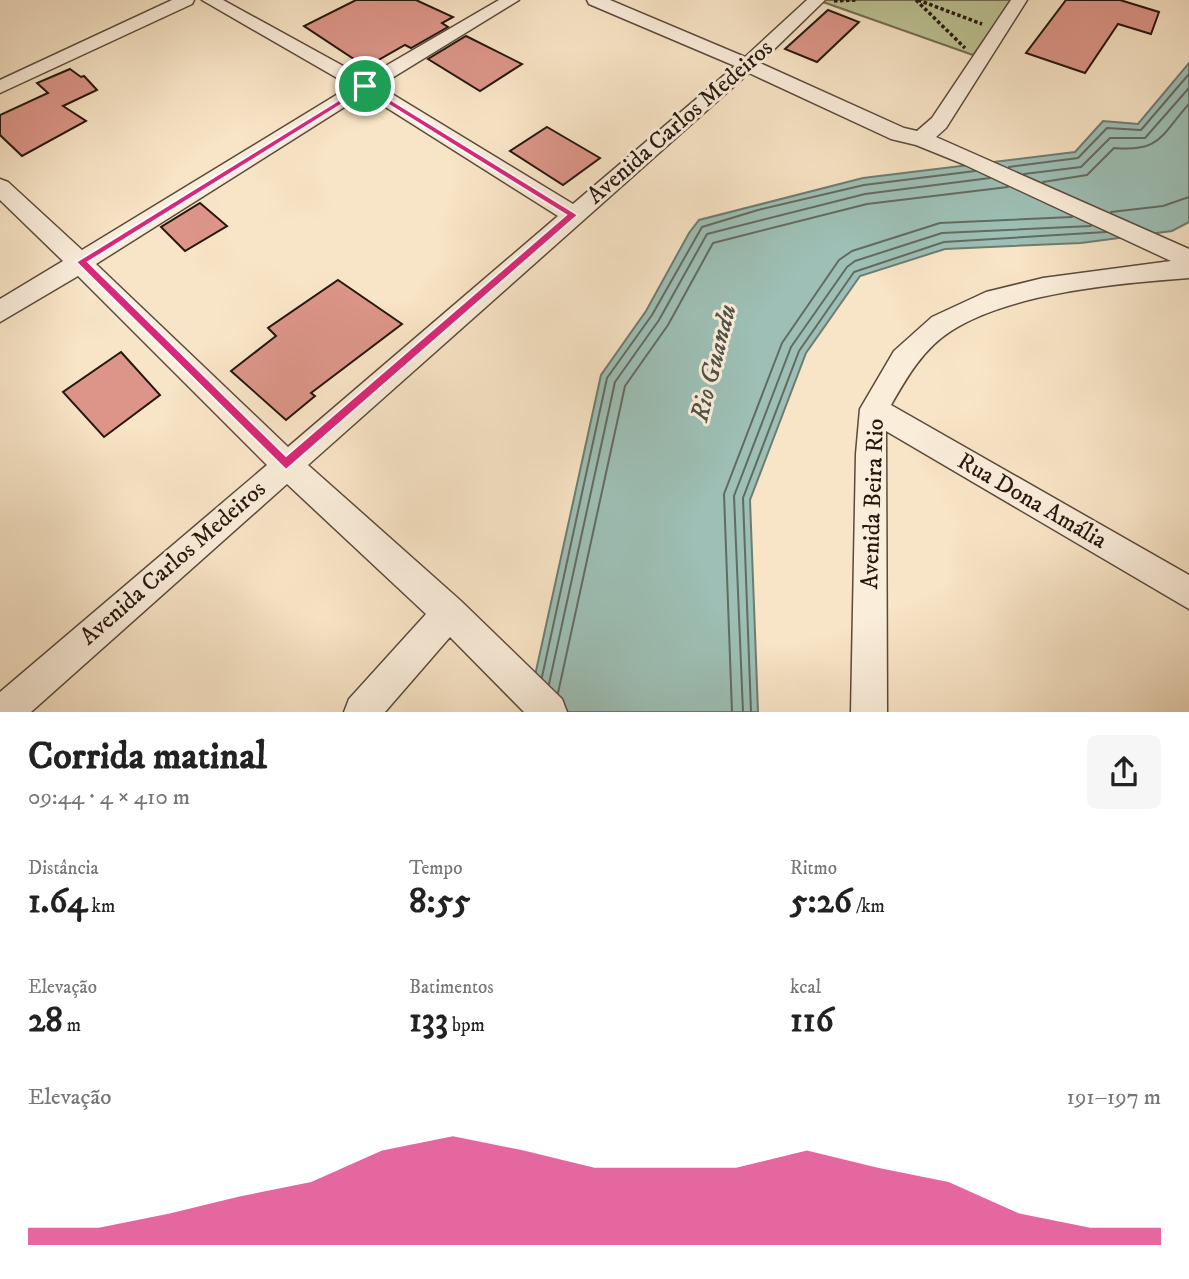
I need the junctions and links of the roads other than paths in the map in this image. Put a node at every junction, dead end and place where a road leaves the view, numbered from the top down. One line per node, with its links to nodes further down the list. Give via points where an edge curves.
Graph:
1 (186, 0): 9 (street)
2 (210, 0): 8 (street)
3 (511, 0): 8 (street)
4 (595, 0): 7 (street)
5 (817, 0): 7 (street, Avenida Carlos Medeiros)
6 (1019, 0): 10 (street, via 939,122)
7 (747, 65): 10 (street, via 898,134); 12 (street, Avenida Carlos Medeiros)
8 (365, 86): 12 (street); 14 (street)
9 (0, 87)
10 (921, 139): 13 (street)
11 (0, 187): 14 (street)
12 (573, 215): 18 (street, Avenida Carlos Medeiros)
13 (1189, 259)
14 (81, 262): 16 (street); 18 (street)
15 (1189, 269): 17 (street, Avenida Beira Rio, via 1043,288 986,302 941,324 903,359)
16 (0, 312)
17 (874, 409): 19 (street, Rua Dona Amália); 24 (street, Avenida Beira Rio)
18 (286, 464): 20 (street); 21 (street, Avenida Carlos Medeiros)
19 (1189, 593)
20 (449, 613): 22 (street); 23 (street)
21 (4, 712)
22 (362, 712)
23 (549, 712)
24 (869, 712)

